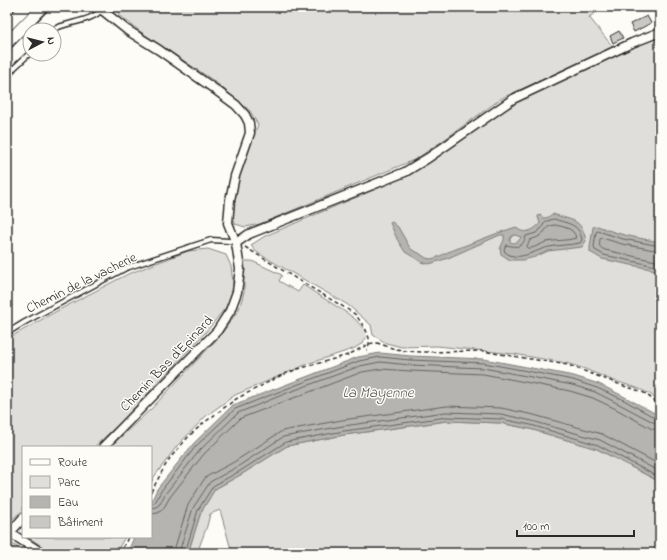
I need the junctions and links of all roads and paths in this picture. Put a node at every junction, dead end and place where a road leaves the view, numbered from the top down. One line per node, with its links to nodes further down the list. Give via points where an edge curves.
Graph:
1 (26, 7): 4 (main road)
2 (42, 7): 7 (main road)
3 (101, 8): 5 (lane, via 89,18); 10 (street, Chemin Bas d'Epinard, via 127,30 236,105 245,115 250,133 235,176 228,223)
4 (7, 26)
5 (62, 26)
6 (660, 32): 10 (street, via 512,99 405,172 249,234)
7 (7, 43)
8 (22, 60): 9 (lane)
9 (7, 78)
10 (236, 243): 11 (lane, Chemin de la vacherie, via 211,240 126,268); 12 (path, via 356,315 366,330); 15 (street, Chemin Bas d'Epinard, via 240,268 237,292 230,312 217,331)
11 (7, 333)
12 (369, 344): 13 (path); 14 (path, via 377,343 406,351 482,352 575,367 640,391); 16 (path, via 348,355 282,375 236,399 190,435 165,466)
13 (367, 351)
14 (660, 406)
15 (104, 446)
16 (152, 490)
17 (22, 519): 18 (street)
18 (8, 533): 20 (street)
19 (128, 538): 21 (path)
20 (42, 553)
21 (118, 553)

